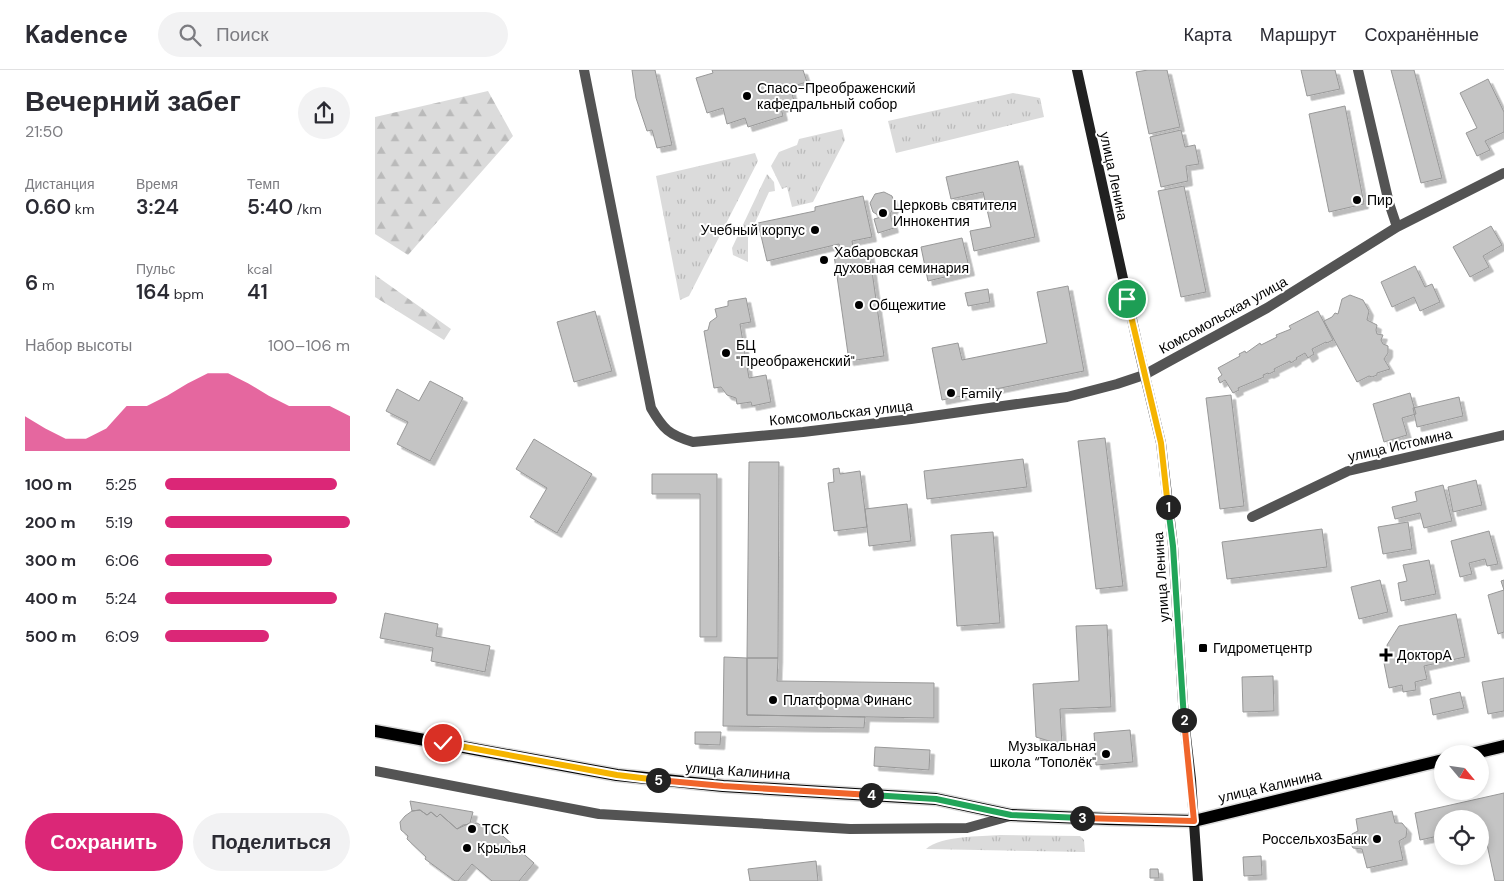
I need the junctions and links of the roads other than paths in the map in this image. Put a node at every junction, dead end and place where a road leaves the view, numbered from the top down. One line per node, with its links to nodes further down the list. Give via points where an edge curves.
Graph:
1 (584, 70): 6 (street, Комсомольская улица, via 651,408 664,429 677,437 693,442 911,419 1067,397)
2 (1077, 70): 6 (main road, улица Ленина)
3 (1357, 70): 5 (street)
4 (1504, 173): 5 (street, Комсомольская улица)
5 (1397, 227): 6 (street, Комсомольская улица, via 1267,308)
6 (1144, 374): 15 (main road, улица Ленина, via 1162,452 1173,546)
7 (1504, 435): 8 (street, улица Истомина, via 1348,471)
8 (1252, 517)
9 (375, 731): 14 (main road, улица Калинина, via 617,775 723,786 936,799)
10 (1504, 746): 11 (main road)
11 (1489, 750)
12 (1434, 762): 15 (main road, улица Калинина)
13 (375, 772): 14 (street, улица Калинина, via 599,814 850,829 967,828)
14 (1011, 815): 15 (main road, улица Калинина)
15 (1194, 821): 16 (main road, улица Ленина)
16 (1198, 881)

